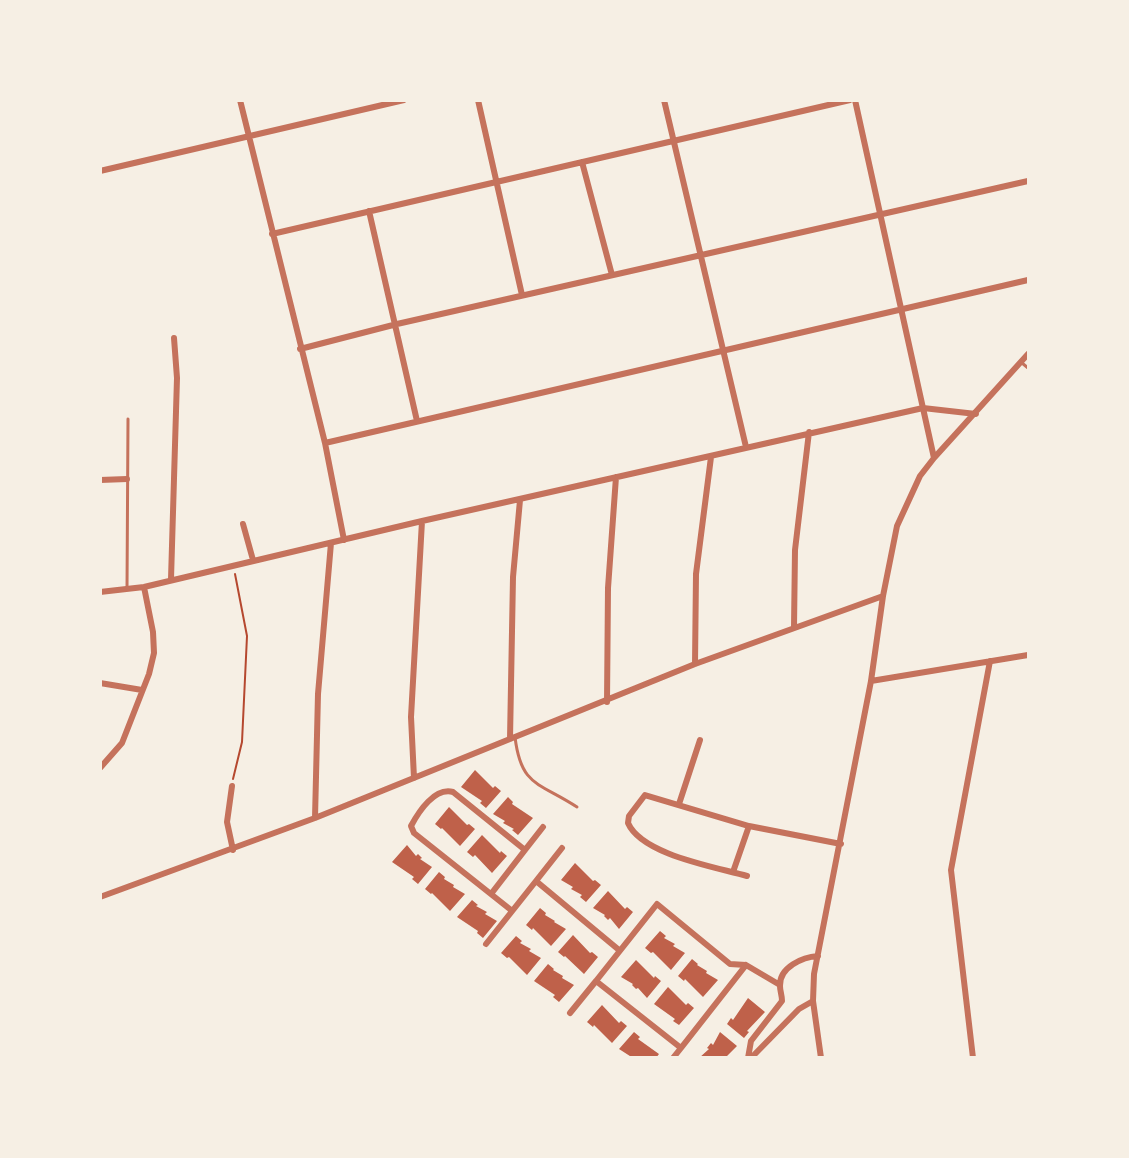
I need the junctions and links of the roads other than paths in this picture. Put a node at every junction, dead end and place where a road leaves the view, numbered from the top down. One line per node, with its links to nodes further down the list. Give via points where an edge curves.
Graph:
1 (240, 100): 7 (street)
2 (404, 100): 7 (street)
3 (478, 100): 12 (street)
4 (664, 100): 8 (street)
5 (850, 100): 8 (street)
6 (855, 100): 14 (street)
7 (249, 136): 10 (street); 15 (street)
8 (673, 141): 9 (street); 16 (street)
9 (582, 162): 12 (street); 17 (street)
10 (100, 171)
11 (1029, 181): 14 (street)
12 (497, 182): 13 (street); 19 (street)
13 (369, 211): 15 (street); 21 (street)
14 (880, 213): 16 (street); 20 (street)
15 (272, 234): 23 (street)
16 (702, 255): 17 (street); 24 (street)
17 (612, 275): 19 (street)
18 (1029, 280): 20 (street)
19 (522, 295): 21 (street)
20 (900, 310): 24 (street); 28 (street)
21 (397, 324): 23 (street); 31 (street)
22 (174, 338): 46 (street, via 177,378)
23 (300, 349): 33 (street)
24 (723, 351): 31 (street); 34 (street)
25 (1029, 354): 26 (street)
26 (1022, 363): 27 (lane); 29 (street)
27 (1029, 368)
28 (923, 408): 29 (street); 32 (street); 36 (street)
29 (976, 414): 36 (street)
30 (128, 419): 38 (lane)
31 (417, 421): 33 (street)
32 (810, 432): 34 (street); 51 (street, via 795,550)
33 (325, 443): 43 (street)
34 (746, 447): 35 (street)
35 (711, 457): 37 (street); 54 (street, via 696,574)
36 (933, 458): 50 (street, via 920,476 897,526)
37 (616, 477): 40 (street); 58 (street, via 608,588)
38 (127, 479): 39 (street); 48 (lane)
39 (100, 480)
40 (520, 500): 41 (street); 59 (street, via 513,577)
41 (422, 521): 43 (street); 62 (street, via 411,717)
42 (243, 524): 45 (street)
43 (344, 540): 44 (street)
44 (331, 543): 45 (street); 66 (street, via 318,693)
45 (253, 560): 46 (street)
46 (171, 579): 47 (street)
47 (144, 587): 48 (street); 57 (street, via 154,653)
48 (127, 591): 49 (street)
49 (100, 592)
50 (883, 596): 51 (street); 55 (street)
51 (794, 627): 54 (street)
52 (1029, 655): 53 (street)
53 (990, 662): 55 (street); 91 (street, via 951,870)
54 (695, 664): 58 (street)
55 (871, 681): 69 (street)
56 (100, 683): 57 (street)
57 (142, 690): 61 (street, via 122,743)
58 (607, 702): 59 (street)
59 (512, 738): 62 (street); 65 (lane, via 525,775)
60 (700, 740): 64 (street)
61 (100, 768)
62 (414, 778): 66 (street)
63 (232, 786): 71 (street, via 227,816)
64 (679, 804): 67 (street); 73 (street, via 645,795 629,816 631,831 685,861)
65 (577, 807)
66 (315, 818): 71 (street)
67 (750, 826): 69 (street); 73 (street)
68 (543, 827): 72 (street)
69 (841, 844): 81 (street)
70 (562, 848): 75 (street)
71 (233, 850): 77 (street)
72 (525, 850): 76 (street); 76 (street, via 453,792 437,792 414,820 414,833)
73 (733, 872): 74 (street)
74 (747, 876)
75 (536, 881): 78 (street); 80 (street)
76 (491, 894): 78 (street)
77 (100, 897)
78 (511, 910): 79 (street)
79 (486, 944)
80 (619, 950): 82 (street, via 657,904 730,964); 83 (street)
81 (818, 956): 84 (street, via 804,957 783,973); 85 (street)
82 (746, 965): 84 (street); 87 (street)
83 (596, 981): 86 (street); 87 (street)
84 (780, 985): 89 (street, via 782,1001 751,1041)
85 (813, 1001): 89 (street, via 799,1009); 90 (street)
86 (570, 1013)
87 (681, 1048): 88 (street)
88 (673, 1058)
89 (749, 1058)
90 (821, 1058)
91 (973, 1058)

